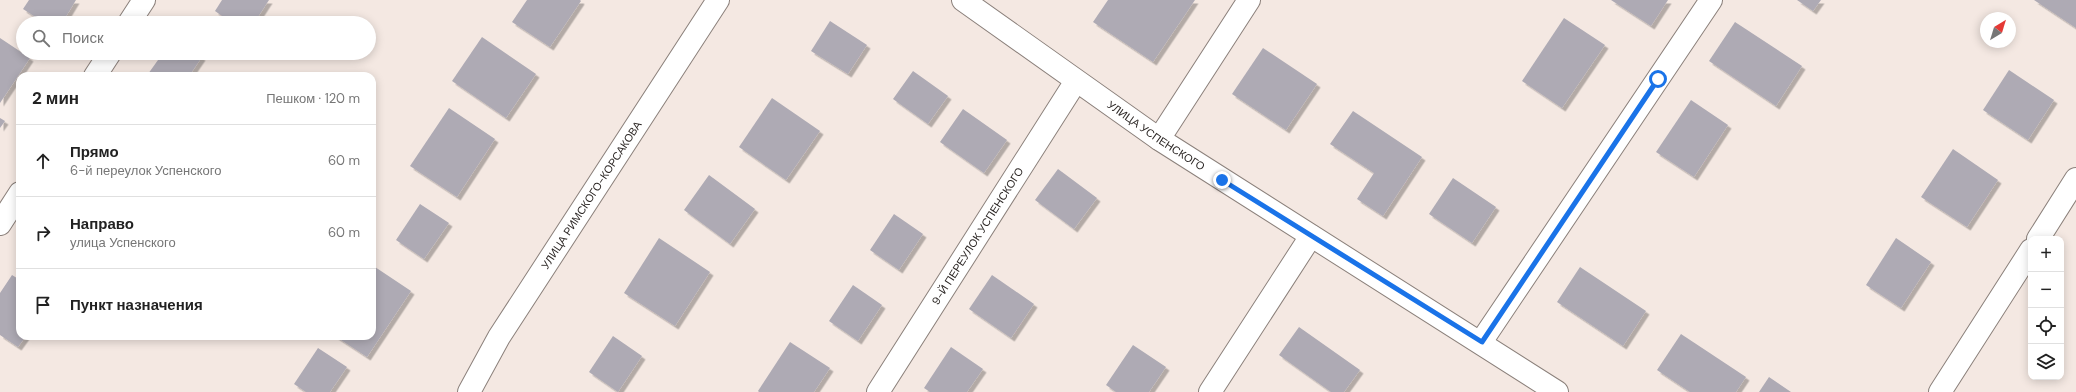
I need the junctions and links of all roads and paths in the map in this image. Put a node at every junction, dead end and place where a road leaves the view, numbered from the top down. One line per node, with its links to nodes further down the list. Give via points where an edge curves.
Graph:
1 (144, 0): 6 (street)
2 (718, 0): 18 (street, УЛИЦА РИМСКОГО-КОРСАКОВА, via 499,337)
3 (963, 0): 9 (street, УЛИЦА УСПЕНСКОГО)
4 (1249, 0): 10 (street)
5 (1711, 0): 17 (street)
6 (134, 16)
7 (105, 60): 8 (street)
8 (98, 72)
9 (1076, 81): 10 (street, УЛИЦА УСПЕНСКОГО); 19 (street, 9-Й ПЕРЕУЛОК УСПЕНСКОГО)
10 (1159, 140): 14 (street, УЛИЦА УСПЕНСКОГО)
11 (2076, 179): 15 (street)
12 (16, 199): 13 (street)
13 (0, 224)
14 (1311, 236): 17 (street, УЛИЦА УСПЕНСКОГО); 20 (street)
15 (2040, 236)
16 (2028, 255): 22 (street)
17 (1482, 342): 21 (street, УЛИЦА УСПЕНСКОГО)
18 (469, 392)
19 (878, 392)
20 (1210, 392)
21 (1557, 392)
22 (1940, 392)

